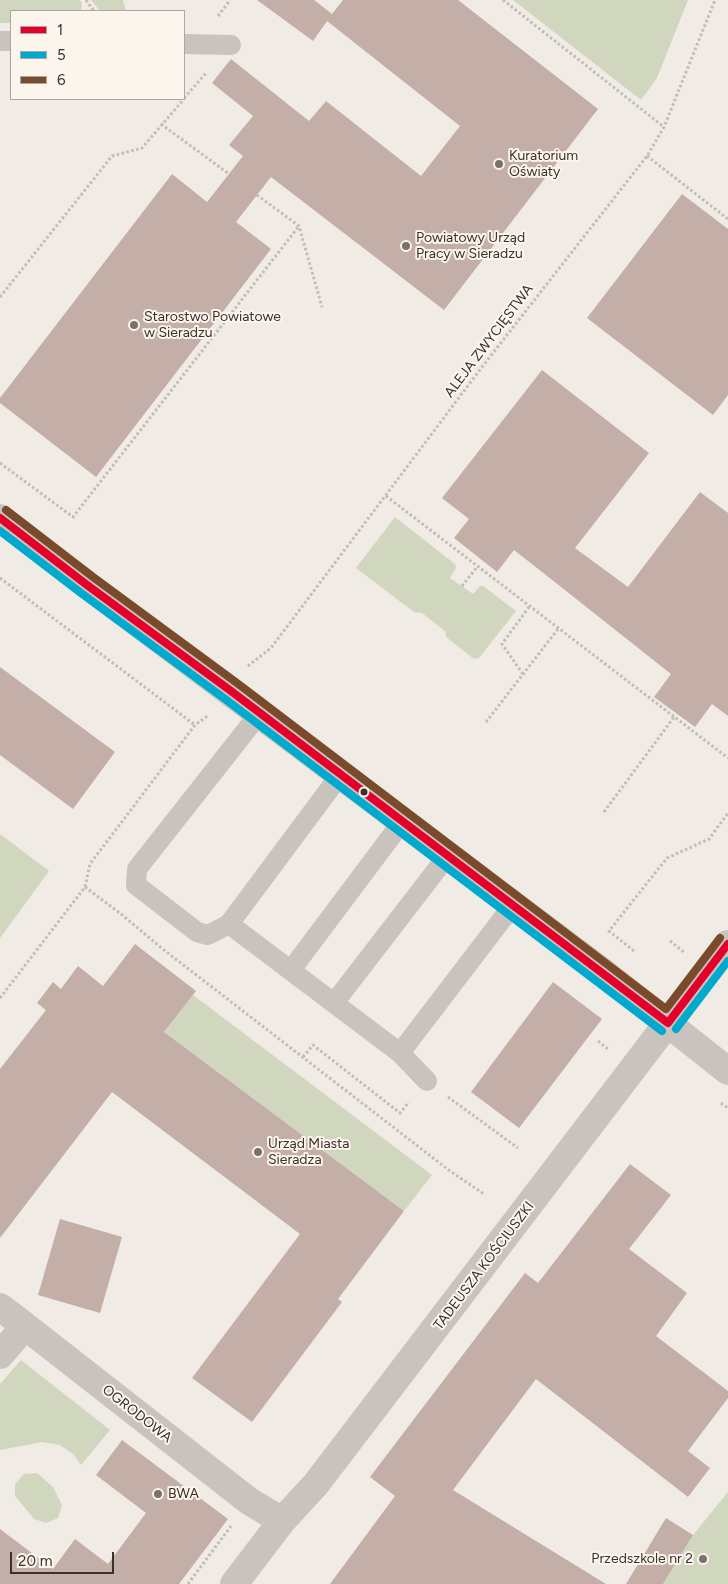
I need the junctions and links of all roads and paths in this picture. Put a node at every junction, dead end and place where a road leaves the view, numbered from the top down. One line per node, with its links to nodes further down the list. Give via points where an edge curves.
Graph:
1 (504, 0): 7 (path)
2 (715, 0): 7 (path, ALEJA ZWYCIĘSTWA)
3 (185, 44): 4 (lane)
4 (231, 45)
5 (183, 100): 6 (path)
6 (161, 124): 9 (path); 13 (path, via 142,148 112,156)
7 (664, 127): 8 (path, ALEJA ZWYCIĘSTWA)
8 (647, 156): 11 (path); 16 (path, ALEJA ZWYCIĘSTWA)
9 (229, 174)
10 (257, 195): 12 (path)
11 (728, 219)
12 (299, 226): 14 (path); 15 (path, via 73,517)
13 (0, 297)
14 (322, 307)
15 (0, 463)
16 (386, 496): 18 (path); 23 (path, ALEJA ZWYCIĘSTWA, via 271,648 250,663)
17 (0, 518): 26 (street)
18 (477, 567): 20 (path); 21 (path)
19 (0, 578): 29 (path)
20 (462, 586)
21 (529, 607): 22 (path); 24 (path, via 502,644)
22 (558, 629): 24 (path); 27 (path)
23 (244, 673)
24 (523, 674): 28 (path)
25 (214, 712): 29 (path)
26 (259, 714): 31 (street); 38 (lane, via 136,869 136,885 197,932 208,935)
27 (674, 717): 30 (path); 32 (path)
28 (486, 722)
29 (195, 725): 36 (path, via 90,864)
30 (728, 758)
31 (340, 775): 34 (street); 38 (lane)
32 (604, 812)
33 (728, 813): 40 (path, via 709,839 667,858 609,931)
34 (402, 822): 35 (street); 41 (lane)
35 (448, 855): 37 (street); 43 (lane)
36 (85, 887): 42 (path); 46 (path)
37 (513, 905): 44 (street); 45 (lane)
38 (229, 924): 41 (lane)
39 (728, 944): 44 (street, TADEUSZA KOŚCIUSZKI)
40 (634, 951)
41 (291, 970): 43 (lane)
42 (0, 998)
43 (334, 1003): 45 (lane)
44 (668, 1023): 47 (street); 56 (street, TADEUSZA KOŚCIUSZKI, via 308,1495)
45 (400, 1053): 48 (lane)
46 (303, 1057): 49 (path, via 313,1045); 51 (path)
47 (728, 1071)
48 (427, 1081): 50 (path)
49 (400, 1113)
50 (518, 1148)
51 (484, 1194)
52 (0, 1307): 53 (street, OGRODOWA)
53 (25, 1326): 54 (street); 55 (street, OGRODOWA)
54 (0, 1355)
55 (249, 1502): 56 (street, OGRODOWA); 57 (path)
56 (282, 1522): 58 (street, TADEUSZA KOŚCIUSZKI)
57 (188, 1584)
58 (234, 1584)

